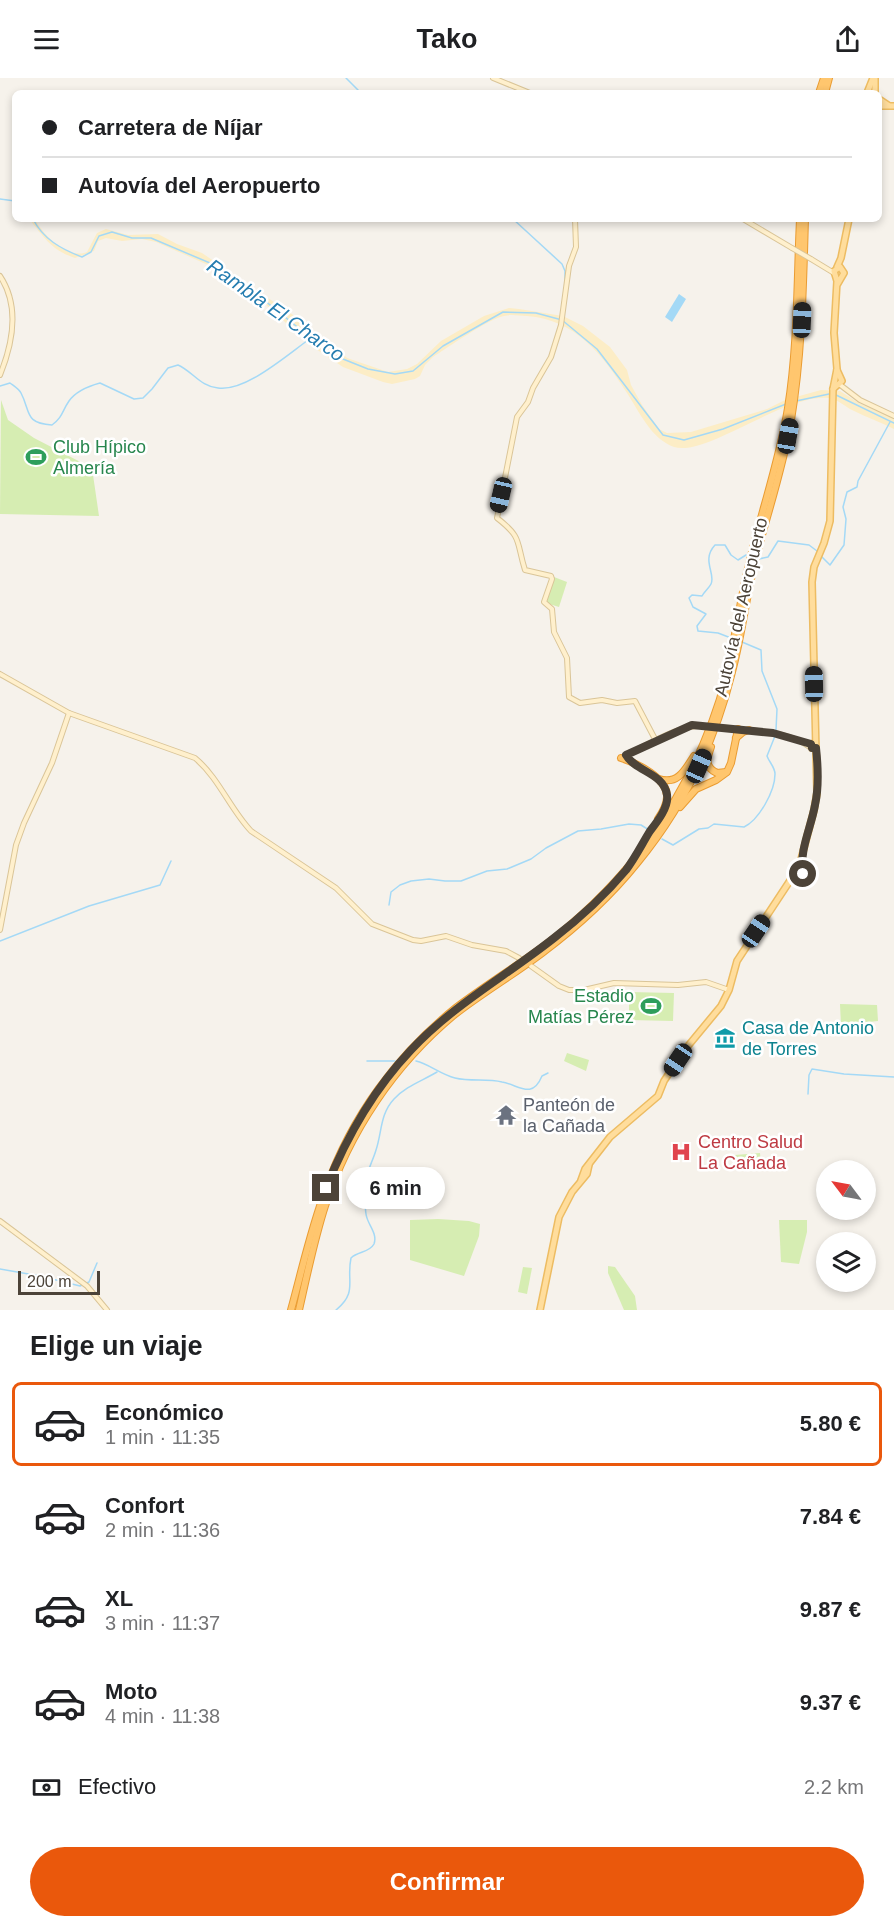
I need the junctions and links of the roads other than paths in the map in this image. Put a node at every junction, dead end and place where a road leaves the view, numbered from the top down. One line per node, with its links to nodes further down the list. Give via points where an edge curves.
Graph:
1 (493, 78): 2 (street)
2 (523, 90)
3 (575, 222): 26 (street, via 576,247 569,266 562,320 551,357 517,417 497,518 520,542 525,570 552,579 544,602 552,609 554,632 567,658 569,697 580,703 635,701)
4 (748, 222): 8 (street, bridge)
5 (800, 222): 12 (highway, Autovía del Aeropuerto)
6 (805, 222): 12 (highway, Autovía del Aeropuerto, via 802,320)
7 (848, 222): 8 (main road)
8 (838, 271): 11 (main road, via 834,333)
9 (0, 276): 10 (street, via 7,286 13,321)
10 (0, 375)
11 (837, 380): 14 (street, via 860,400); 27 (main road, via 832,400 830,521 812,582)
12 (792, 398): 13 (highway, Autovía del Aeropuerto)
13 (791, 407): 18 (highway, Autovía del Aeropuerto, via 783,459); 20 (highway, Autovía del Aeropuerto)
14 (894, 416)
15 (0, 674): 16 (street)
16 (60, 709): 17 (street); 21 (street)
17 (69, 713): 19 (street); 21 (street)
18 (720, 714): 29 (highway, via 707,762 712,771); 31 (highway, Autovía del Aeropuerto, via 692,778)
19 (75, 716): 21 (street); 34 (street, via 195,758 251,831 336,888 372,924 412,940 446,936)
20 (713, 720): 30 (highway, via 682,775 669,781); 32 (highway, Autovía del Aeropuerto, via 679,793)
21 (66, 723): 33 (street, via 16,845)
22 (729, 728): 23 (street); 25 (highway); 26 (street, bridge, via 692,725)
23 (738, 729): 24 (street); 25 (highway)
24 (750, 730): 25 (highway); 27 (street, via 787,735)
25 (736, 738): 29 (highway)
26 (656, 741): 28 (street)
27 (812, 746): 36 (main road, via 816,756 816,801 801,860 795,877 737,961)
28 (626, 758): 30 (highway)
29 (727, 772): 31 (highway, via 691,794)
30 (656, 777): 32 (highway, via 665,787 668,799)
31 (649, 848): 40 (highway, Autovía del Aeropuerto, via 591,913 455,1015 410,1058 381,1094 353,1140 332,1188)
32 (627, 868): 39 (highway, Autovía del Aeropuerto, via 564,930 445,1017 384,1081 354,1128 331,1175)
33 (0, 930)
34 (519, 958)
35 (531, 966): 36 (street, via 565,988 706,982)
36 (729, 990): 41 (main road, via 669,1073 658,1096 606,1142 563,1204 557,1216)
37 (0, 1221): 38 (street, via 87,1286)
38 (107, 1310)
39 (291, 1310)
40 (299, 1310)
41 (539, 1310)

